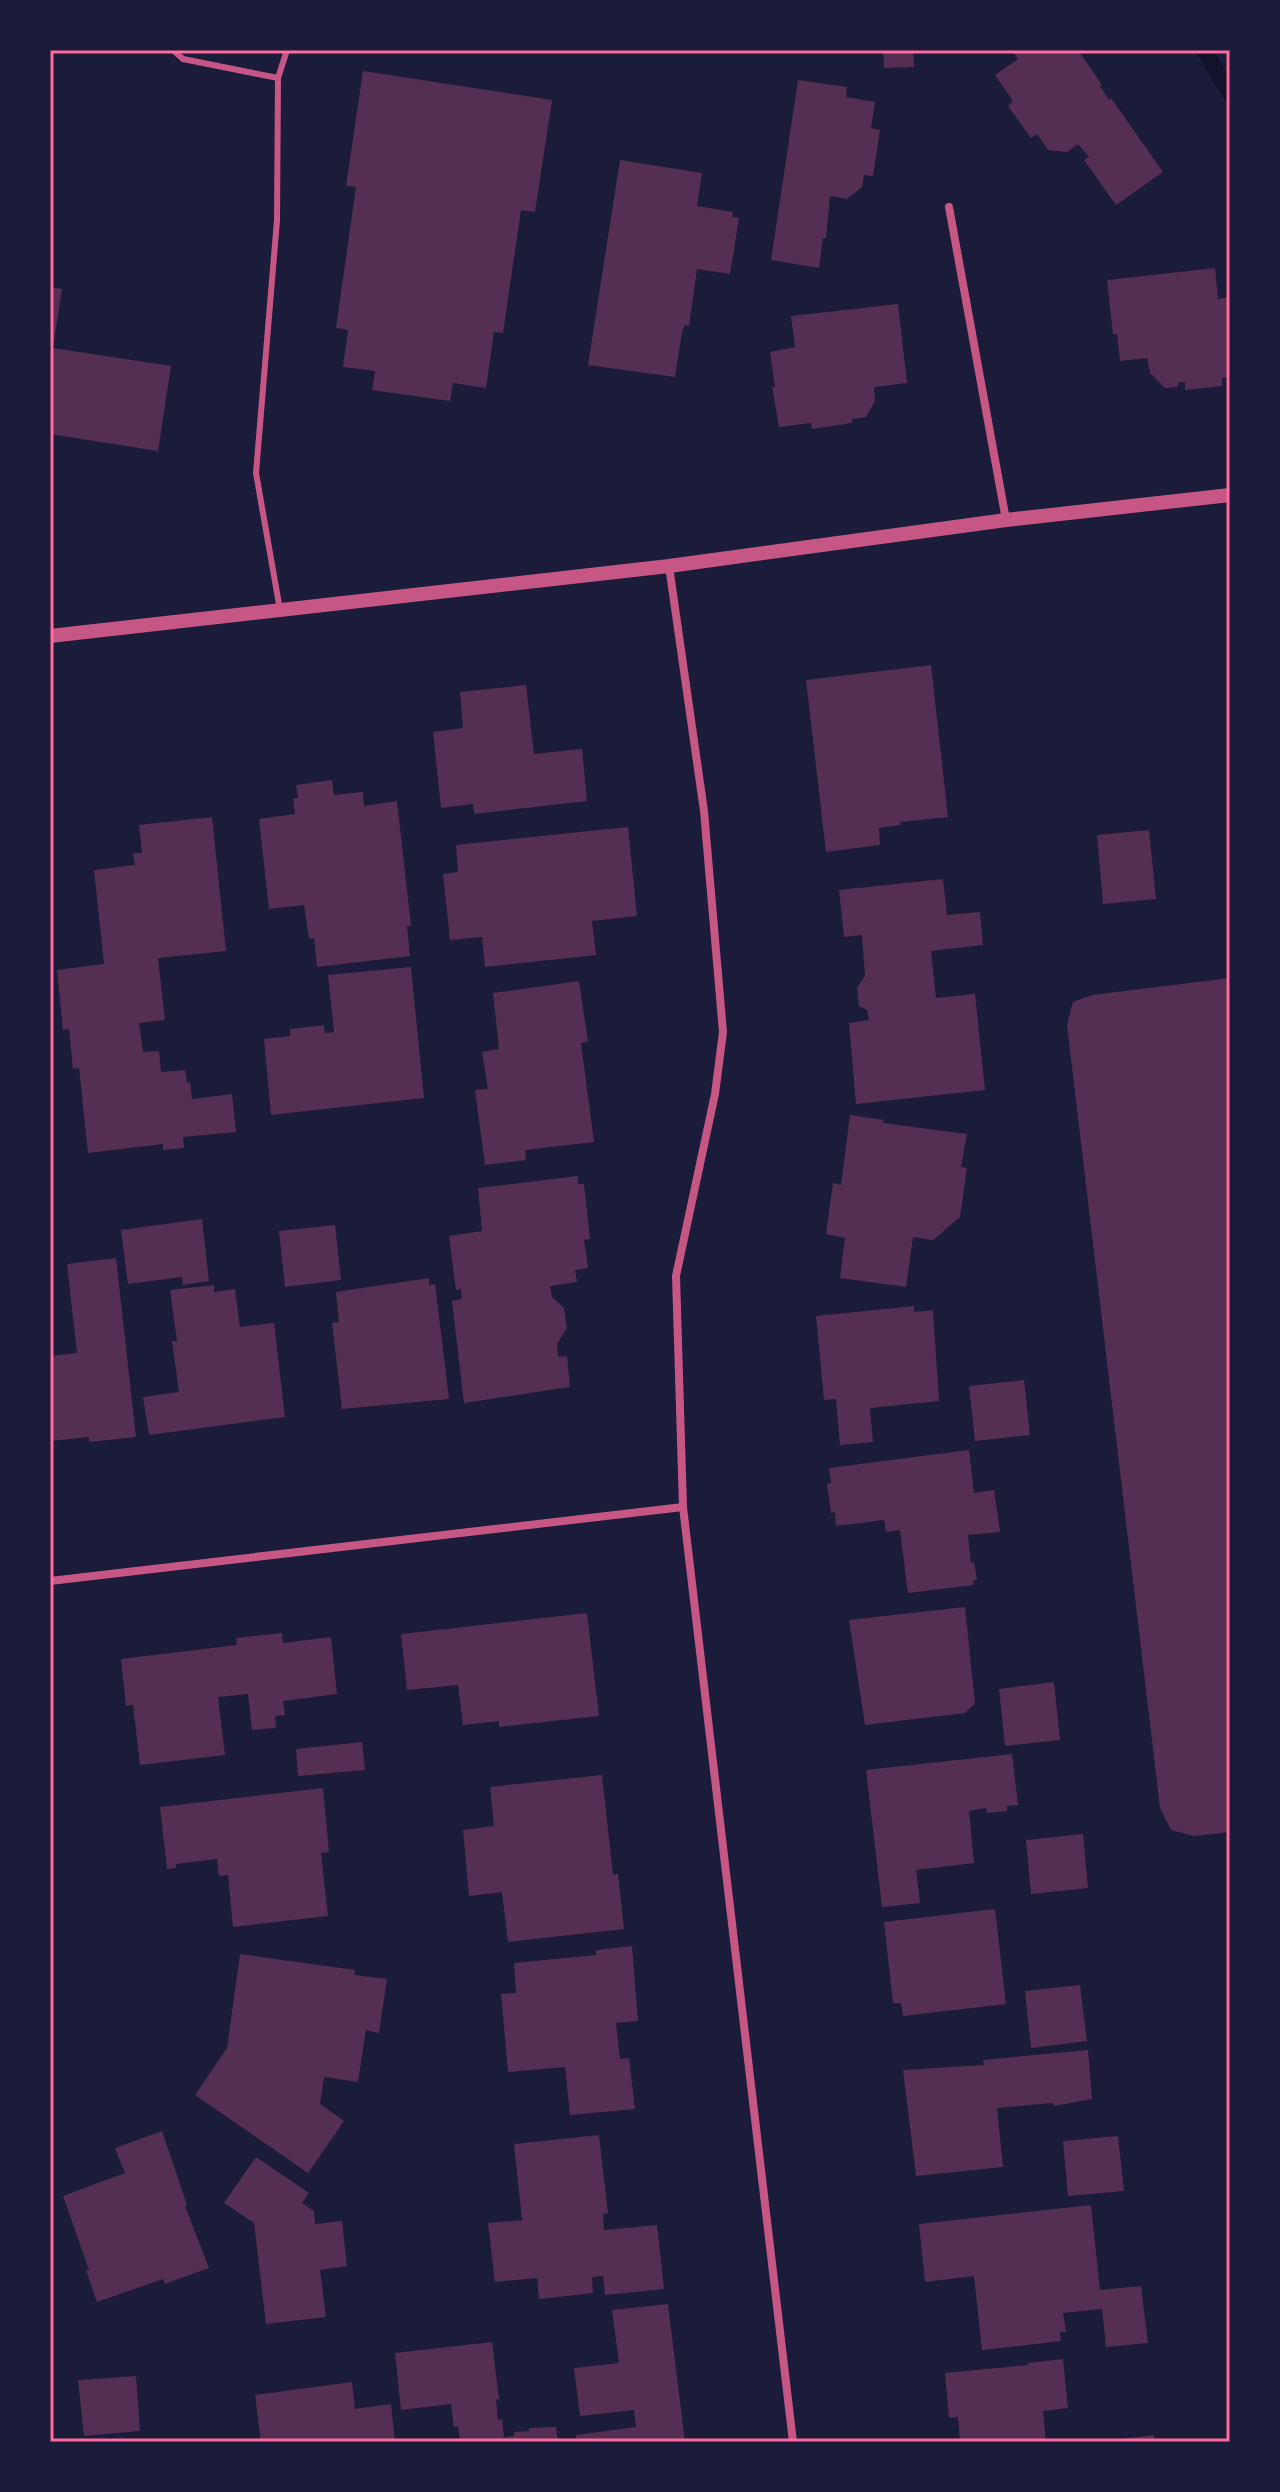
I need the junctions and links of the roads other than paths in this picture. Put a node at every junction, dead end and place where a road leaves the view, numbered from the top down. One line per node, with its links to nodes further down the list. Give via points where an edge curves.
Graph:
1 (173, 50): 3 (lane, via 183,59)
2 (287, 50): 3 (lane)
3 (278, 78): 8 (lane, via 277,220 256,473)
4 (949, 207): 6 (street)
5 (1230, 495): 6 (street)
6 (1006, 520): 7 (street)
7 (669, 566): 8 (street); 10 (street, via 704,811 723,1032 676,1276)
8 (280, 610): 9 (street)
9 (50, 636)
10 (683, 1507): 11 (street); 12 (street)
11 (50, 1581)
12 (793, 2442)

